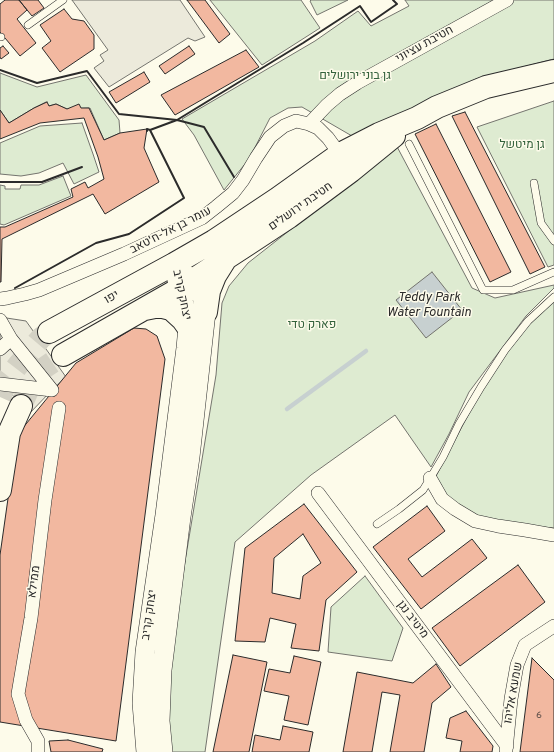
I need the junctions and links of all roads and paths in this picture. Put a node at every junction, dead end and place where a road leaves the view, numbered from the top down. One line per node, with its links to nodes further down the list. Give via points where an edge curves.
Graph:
1 (62, 0): 3 (lane)
2 (507, 0): 5 (street, חטיבת עציוני, via 356,83 327,104)
3 (28, 25)
4 (554, 71): 7 (highway, חטיבת ירושלים, via 486,87 437,107 379,134)
5 (309, 124): 7 (street, via 318,128 328,138); 15 (street, עומר בן אל-ח'טאב, via 296,121 284,126 270,137 233,193 202,218 39,290)
6 (409, 144): 12 (lane, via 483,290 513,290)
7 (345, 163): 10 (highway, חטיבת ירושלים, via 289,217); 11 (highway, חטיבת ירושלים, via 277,199)
8 (534, 183): 9 (lane, via 541,223)
9 (554, 241)
10 (227, 258): 13 (highway, חטיבת ירושלים); 17 (highway, via 209,291)
11 (174, 264): 13 (street, יצחק קריב); 20 (highway, יפו)
12 (554, 272)
13 (186, 285): 16 (highway, יפו); 17 (street, יצחק קריב, via 202,296); 19 (street, יצחק קריב)
14 (554, 297): 28 (lane, via 528,321 505,350 459,424)
15 (0, 298)
16 (145, 308): 19 (highway, via 171,309); 23 (highway, יפו)
17 (206, 312): 27 (street, יצחק קריב)
18 (0, 320): 21 (street)
19 (188, 327): 27 (street, יצחק קריב)
20 (49, 332)
21 (12, 339): 22 (street); 24 (street, via 52,390)
22 (0, 349)
23 (63, 355)
24 (0, 384)
25 (21, 406): 29 (highway, via 9,433)
26 (59, 408): 35 (street, ממילא, via 31,618 18,694 26,720 38,741)
27 (181, 456): 36 (street, יצחק קריב, via 165,515 145,652 142,703); 37 (street, יצחק קריב, via 181,517 162,670 160,721)
28 (430, 478): 31 (lane, via 423,490); 32 (street, via 442,499 476,521)
29 (0, 490)
30 (318, 493): 34 (street, מיטיב נגן)
31 (378, 524)
32 (554, 535)
33 (554, 626): 34 (street, שמעא אליהו, via 525,645 517,665)
34 (507, 749)
35 (38, 752)
36 (146, 752)
37 (163, 752)

